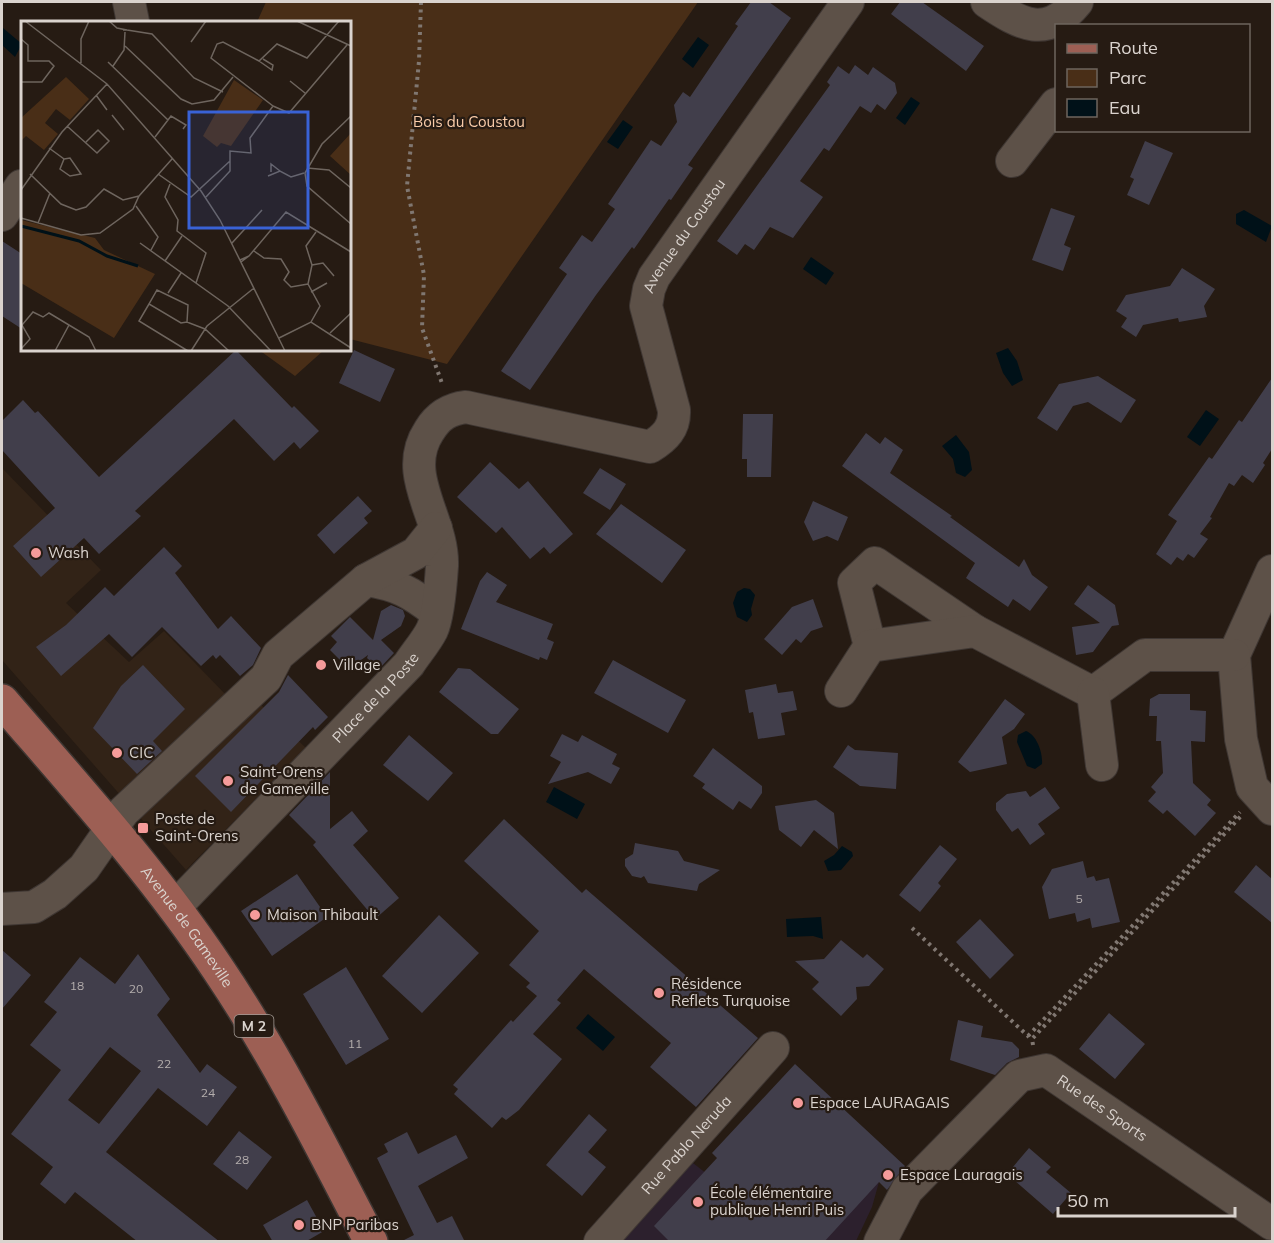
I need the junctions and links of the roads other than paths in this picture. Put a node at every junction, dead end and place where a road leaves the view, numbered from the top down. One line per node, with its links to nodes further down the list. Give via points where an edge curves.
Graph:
1 (129, 2): 5 (street)
2 (848, 2): 12 (street, Avenue du Coustou, via 649,289 646,306 674,410 670,431 650,447 466,407 451,409 434,423 418,455 418,476)
3 (987, 2): 7 (street, via 1026,24)
4 (1077, 2): 6 (street)
5 (133, 21)
6 (1056, 24)
7 (1053, 27)
8 (1055, 105): 9 (street)
9 (1012, 161)
10 (15, 180): 11 (street)
11 (2, 215)
12 (436, 528): 14 (street, via 416,553); 16 (street, Place de la Poste, via 442,565)
13 (1272, 570): 15 (street)
14 (366, 580): 16 (street, via 394,584); 25 (street, via 278,654 266,678 133,802)
15 (1266, 598): 19 (street)
16 (435, 610): 26 (street, Place de la Poste, via 432,629 409,664)
17 (975, 631): 18 (street); 18 (street, via 875,563 854,583); 21 (street)
18 (870, 646): 20 (street)
19 (1234, 654): 21 (street, via 1146,655); 24 (street, via 1241,739 1252,787)
20 (841, 691)
21 (1093, 693): 23 (street)
22 (2, 701): 25 (main road, Avenue de Gameville / M 2)
23 (1102, 765)
24 (1263, 800)
25 (111, 828): 26 (main road, Avenue de Gameville / M 2); 27 (street, via 84,868 55,894 34,907)
26 (175, 907): 30 (main road, Avenue de Gameville / M 2, via 255,1027)
27 (2, 909)
28 (773, 1048): 31 (street, Rue Pablo Neruda)
29 (1272, 1224): 32 (street, Rue des Sports, via 1046,1070 1038,1070 1019,1076 907,1191)
30 (371, 1242)
31 (600, 1242)
32 (880, 1242)

